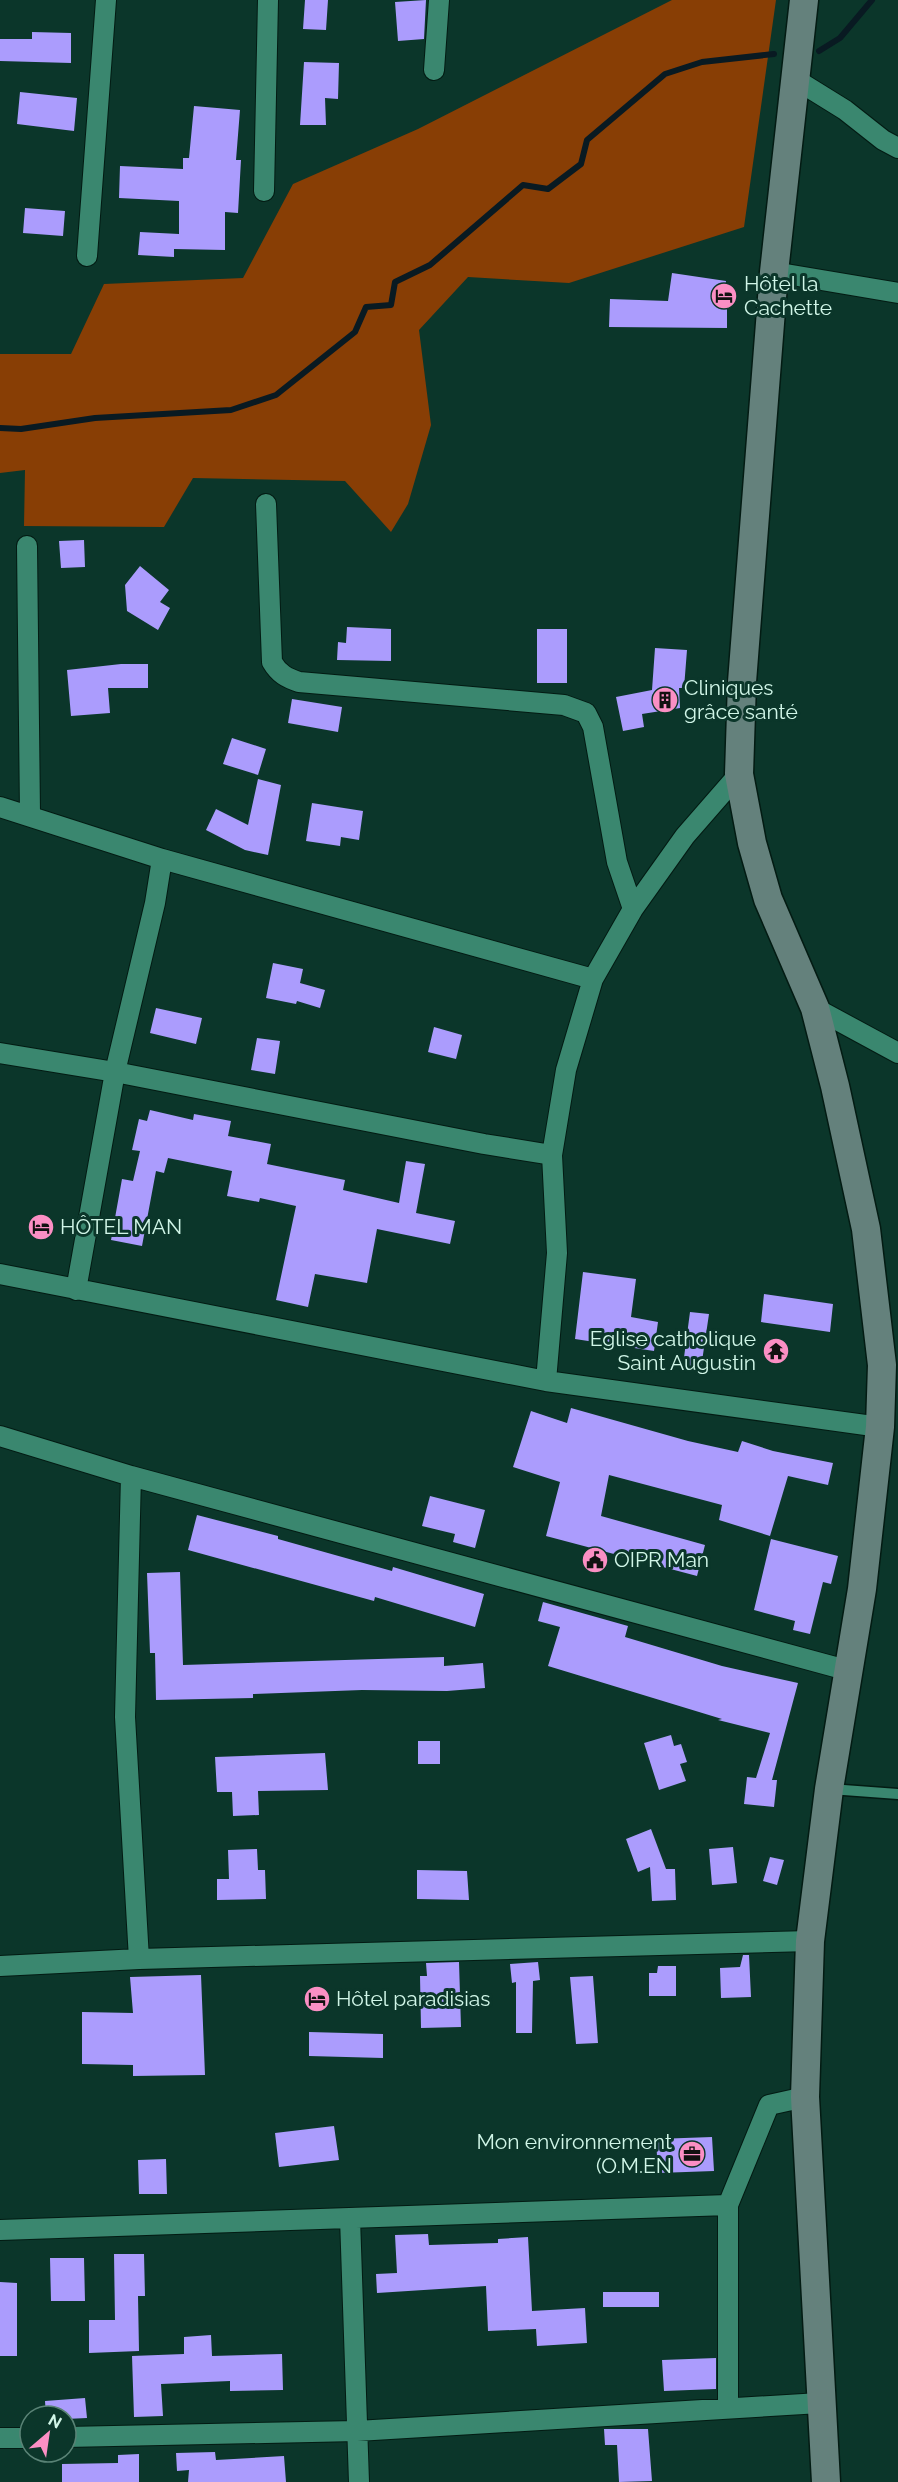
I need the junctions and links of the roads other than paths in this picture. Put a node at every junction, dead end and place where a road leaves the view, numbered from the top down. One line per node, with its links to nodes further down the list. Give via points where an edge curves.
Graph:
1 (106, 0): 9 (street)
2 (268, 0): 8 (street)
3 (439, 0): 5 (street)
4 (804, 0): 6 (main road)
5 (434, 70)
6 (795, 79): 7 (street); 10 (main road)
7 (898, 148)
8 (264, 190)
9 (87, 256)
10 (774, 272): 11 (street); 14 (main road, via 742,682)
11 (898, 293)
12 (266, 504): 18 (street, via 272,662 277,670 285,678 299,682 564,705 586,713 593,727 617,862)
13 (27, 546): 16 (street)
14 (739, 774): 18 (street, via 684,836); 20 (main road, via 768,899)
15 (0, 807): 16 (street)
16 (30, 814): 17 (street)
17 (162, 859): 19 (street); 23 (street)
18 (633, 909): 19 (street)
19 (593, 979): 24 (street, via 566,1070)
20 (815, 1008): 22 (street); 28 (main road, via 866,1229 886,1364)
21 (0, 1053): 23 (street)
22 (898, 1053)
23 (115, 1072): 24 (street); 26 (street)
24 (552, 1155): 27 (street, via 556,1253)
25 (0, 1274): 26 (street)
26 (76, 1290): 27 (street)
27 (546, 1381): 28 (street)
28 (880, 1427): 31 (main road)
29 (0, 1436): 30 (street)
30 (131, 1476): 31 (street); 35 (street, via 125,1717)
31 (850, 1671): 32 (main road)
32 (830, 1789): 33 (lane); 34 (main road)
33 (898, 1794)
34 (810, 1941): 35 (street); 37 (main road)
35 (139, 1959): 36 (street)
36 (0, 1966)
37 (805, 2097): 38 (street, via 769,2105); 41 (main road)
38 (729, 2205): 39 (street); 42 (street)
39 (350, 2218): 40 (street); 43 (street)
40 (0, 2230)
41 (820, 2403): 42 (street); 48 (main road)
42 (728, 2408): 43 (street)
43 (357, 2431): 44 (street); 47 (street)
44 (78, 2437)
45 (0, 2438): 46 (street)
46 (18, 2438)
47 (359, 2482)
48 (826, 2482)

